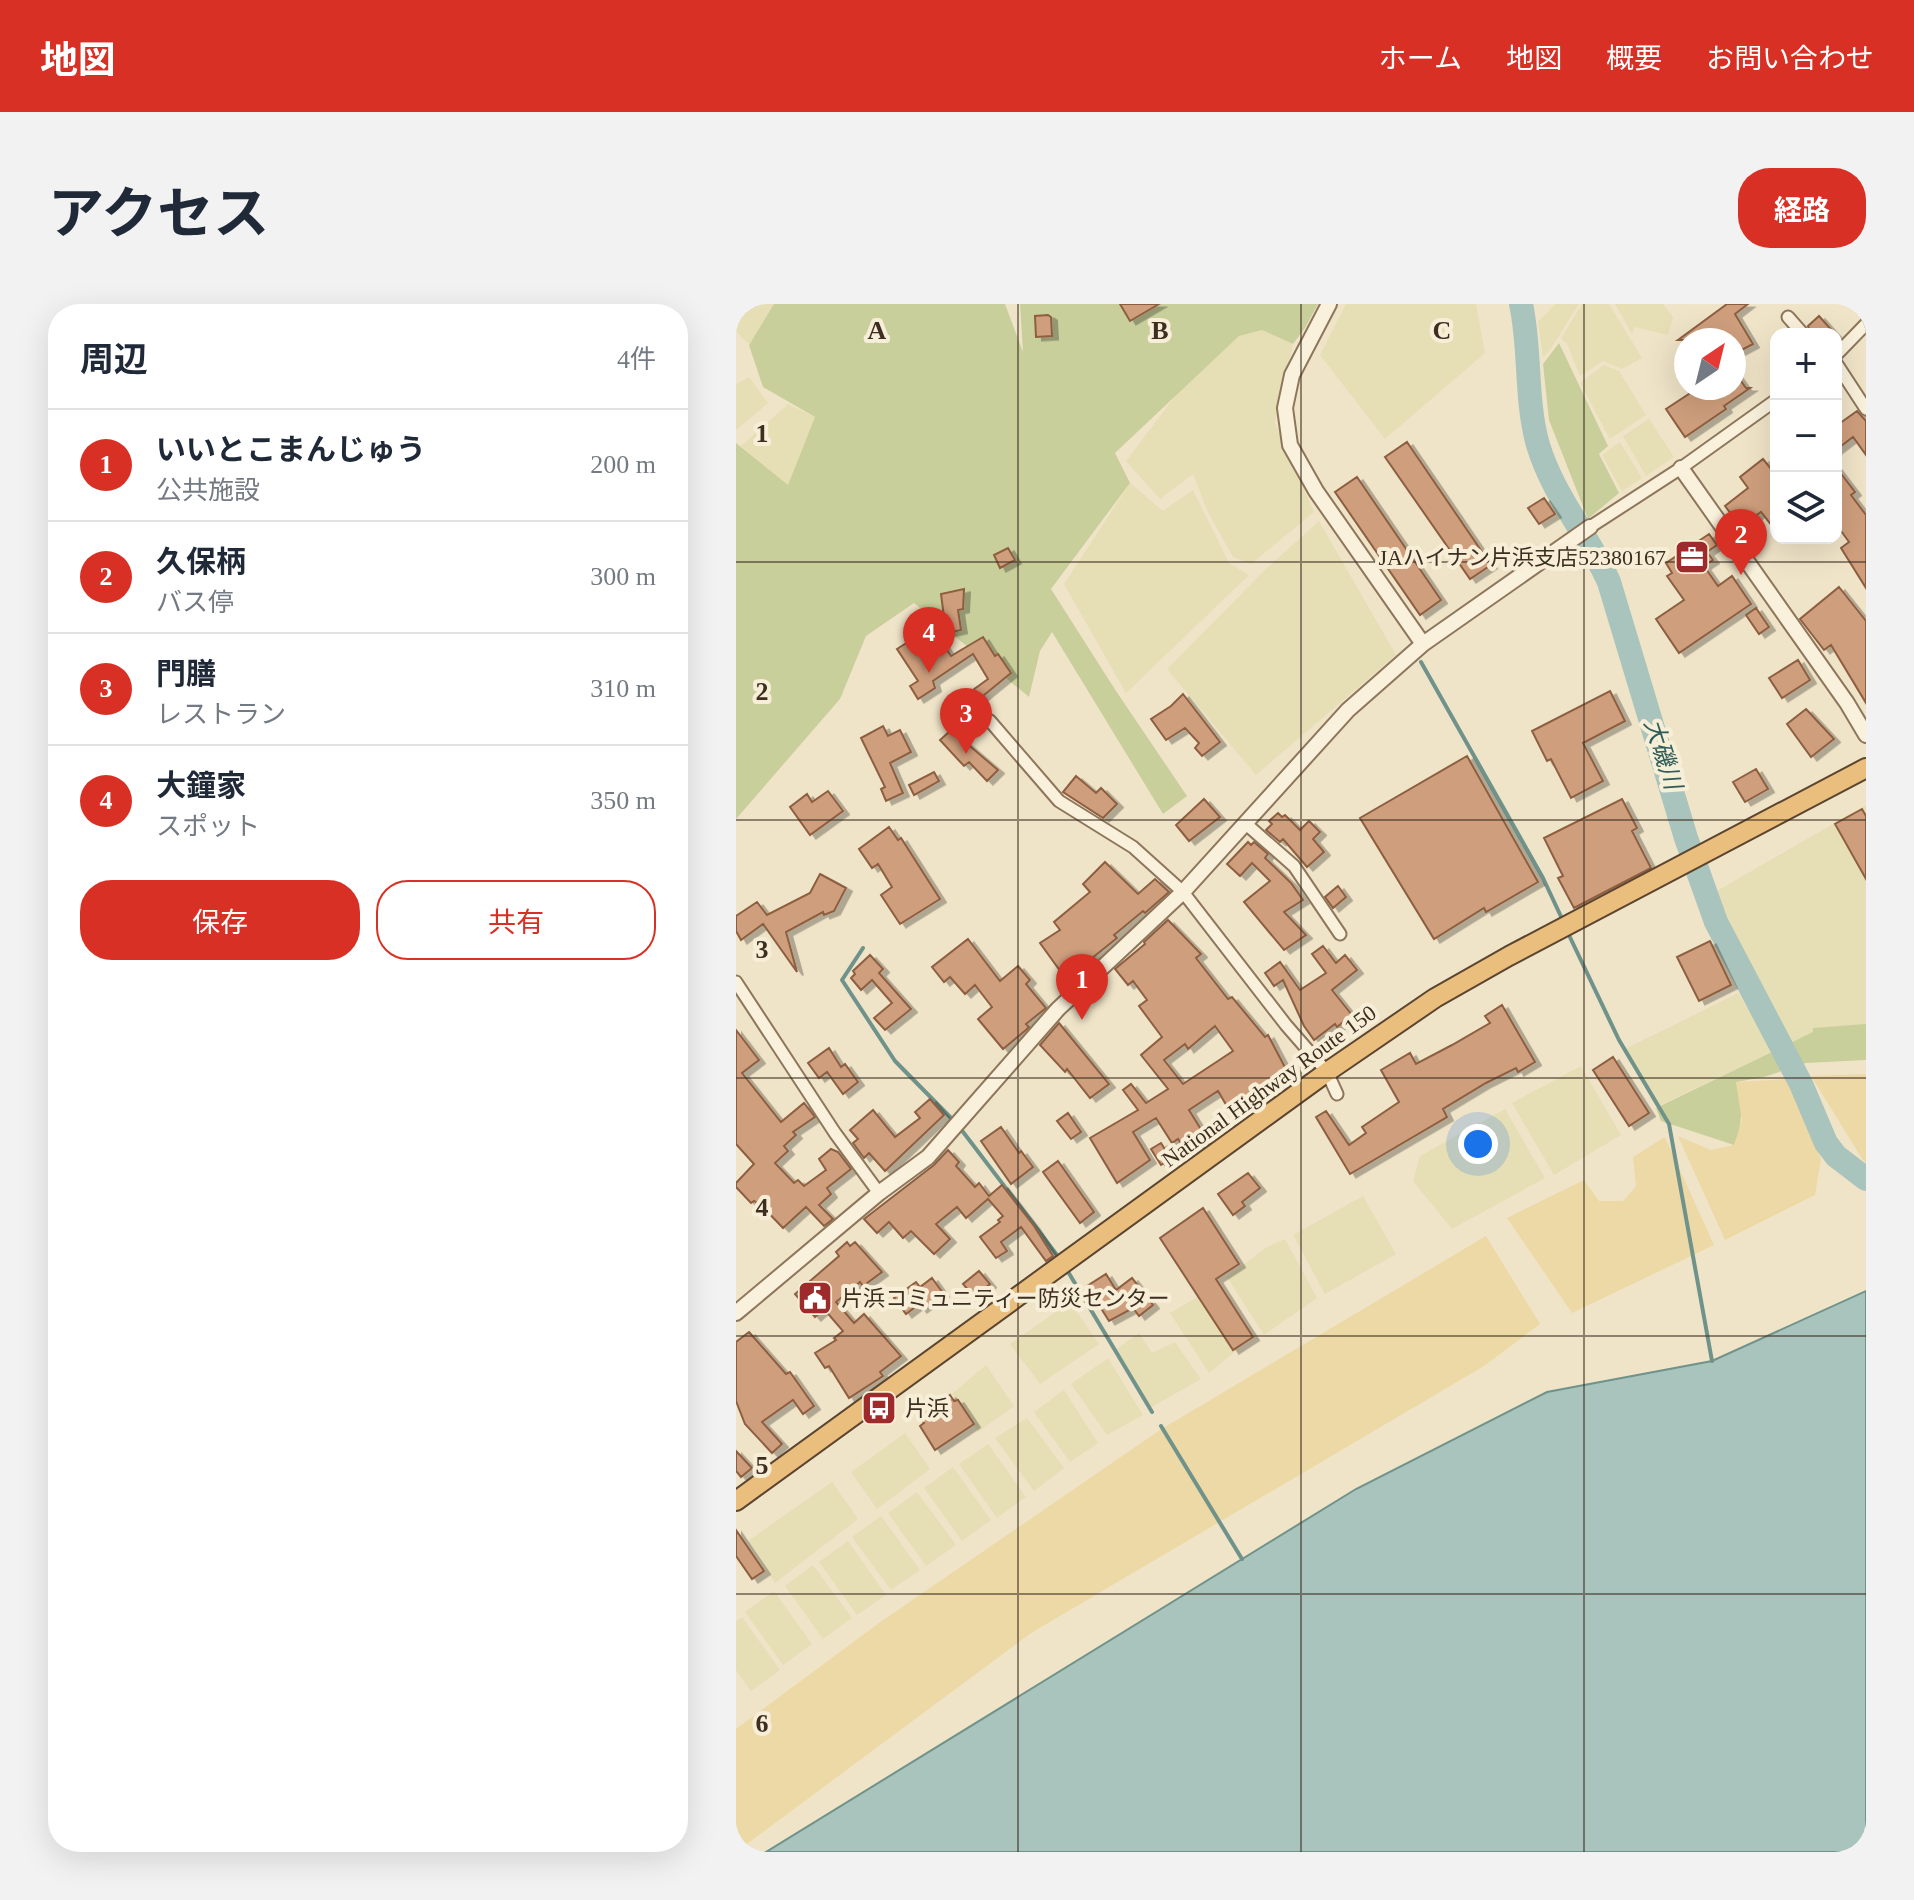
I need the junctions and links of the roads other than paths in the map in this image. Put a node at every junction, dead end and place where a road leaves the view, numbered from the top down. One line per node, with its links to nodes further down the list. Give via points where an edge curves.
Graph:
1 (1329, 304): 11 (street, via 1292,375 1285,408 1290,445)
2 (1788, 317): 4 (street)
3 (1866, 324): 5 (street)
4 (1798, 328)
5 (1842, 349)
6 (1842, 372): 8 (street)
7 (1770, 404): 9 (street)
8 (1866, 409)
9 (1681, 468): 10 (street); 13 (street)
10 (1589, 527): 11 (street)
11 (1423, 644): 15 (street, via 1348,710)
12 (978, 714): 16 (street, via 990,721 1059,801 1133,847)
13 (1866, 735)
14 (1866, 768): 19 (highway, National Highway Route 150, via 1497,963 1435,998)
15 (1245, 823): 16 (street); 17 (street, via 1294,866)
16 (1183, 892): 19 (street); 21 (street, via 1058,1009 928,1157)
17 (1340, 934)
18 (736, 982): 21 (street)
19 (1327, 1072): 20 (street); 23 (highway, National Highway Route 150)
20 (1337, 1094)
21 (879, 1193): 22 (street)
22 (736, 1313)
23 (736, 1501)

